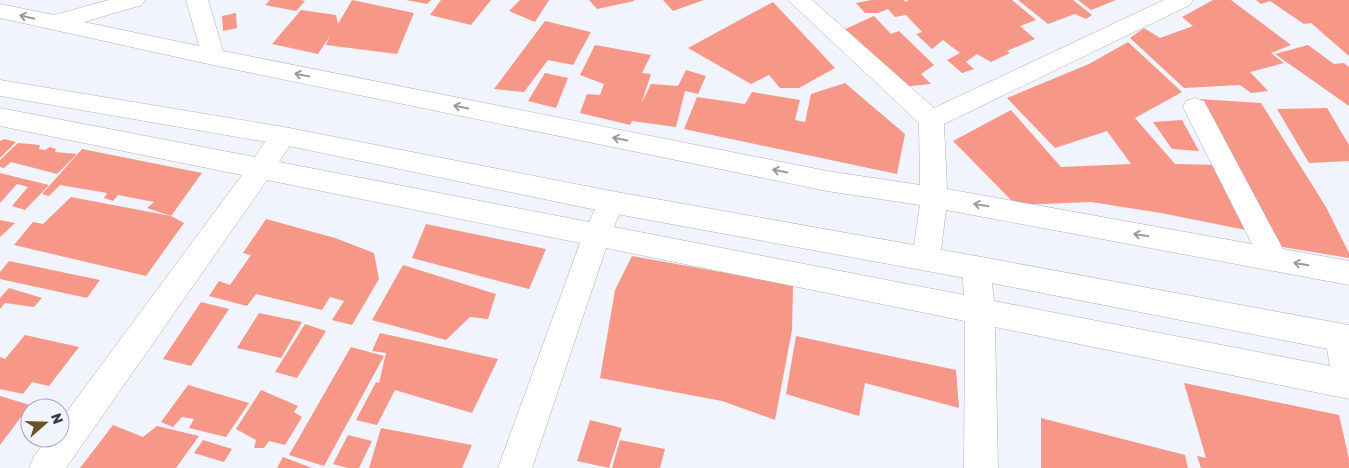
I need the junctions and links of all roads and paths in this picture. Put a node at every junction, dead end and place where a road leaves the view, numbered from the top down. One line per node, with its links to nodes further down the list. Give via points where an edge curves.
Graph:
1 (134, 0): 6 (street)
2 (197, 0): 7 (street)
3 (799, 0): 11 (street)
4 (1182, 0): 11 (street)
5 (0, 11): 6 (street, one-way to 5)
6 (54, 23): 7 (street)
7 (213, 57): 14 (street, one-way to 7, via 827,181)
8 (0, 88): 12 (street)
9 (1195, 107): 18 (street)
10 (0, 117): 13 (street)
11 (931, 120): 14 (street)
12 (284, 136): 13 (street); 15 (street)
13 (260, 168): 16 (street); 24 (street)
14 (934, 197): 17 (street); 18 (street, one-way to 14)
15 (611, 202): 16 (street); 17 (street)
16 (597, 235): 21 (street); 25 (street)
17 (926, 258): 19 (street)
18 (1274, 259): 20 (street, one-way to 18)
19 (976, 268): 21 (street); 22 (street)
20 (1349, 273)
21 (980, 311): 23 (street); 26 (street)
22 (1344, 338): 23 (street)
23 (1349, 384)
24 (46, 468)
25 (514, 468)
26 (981, 468)

